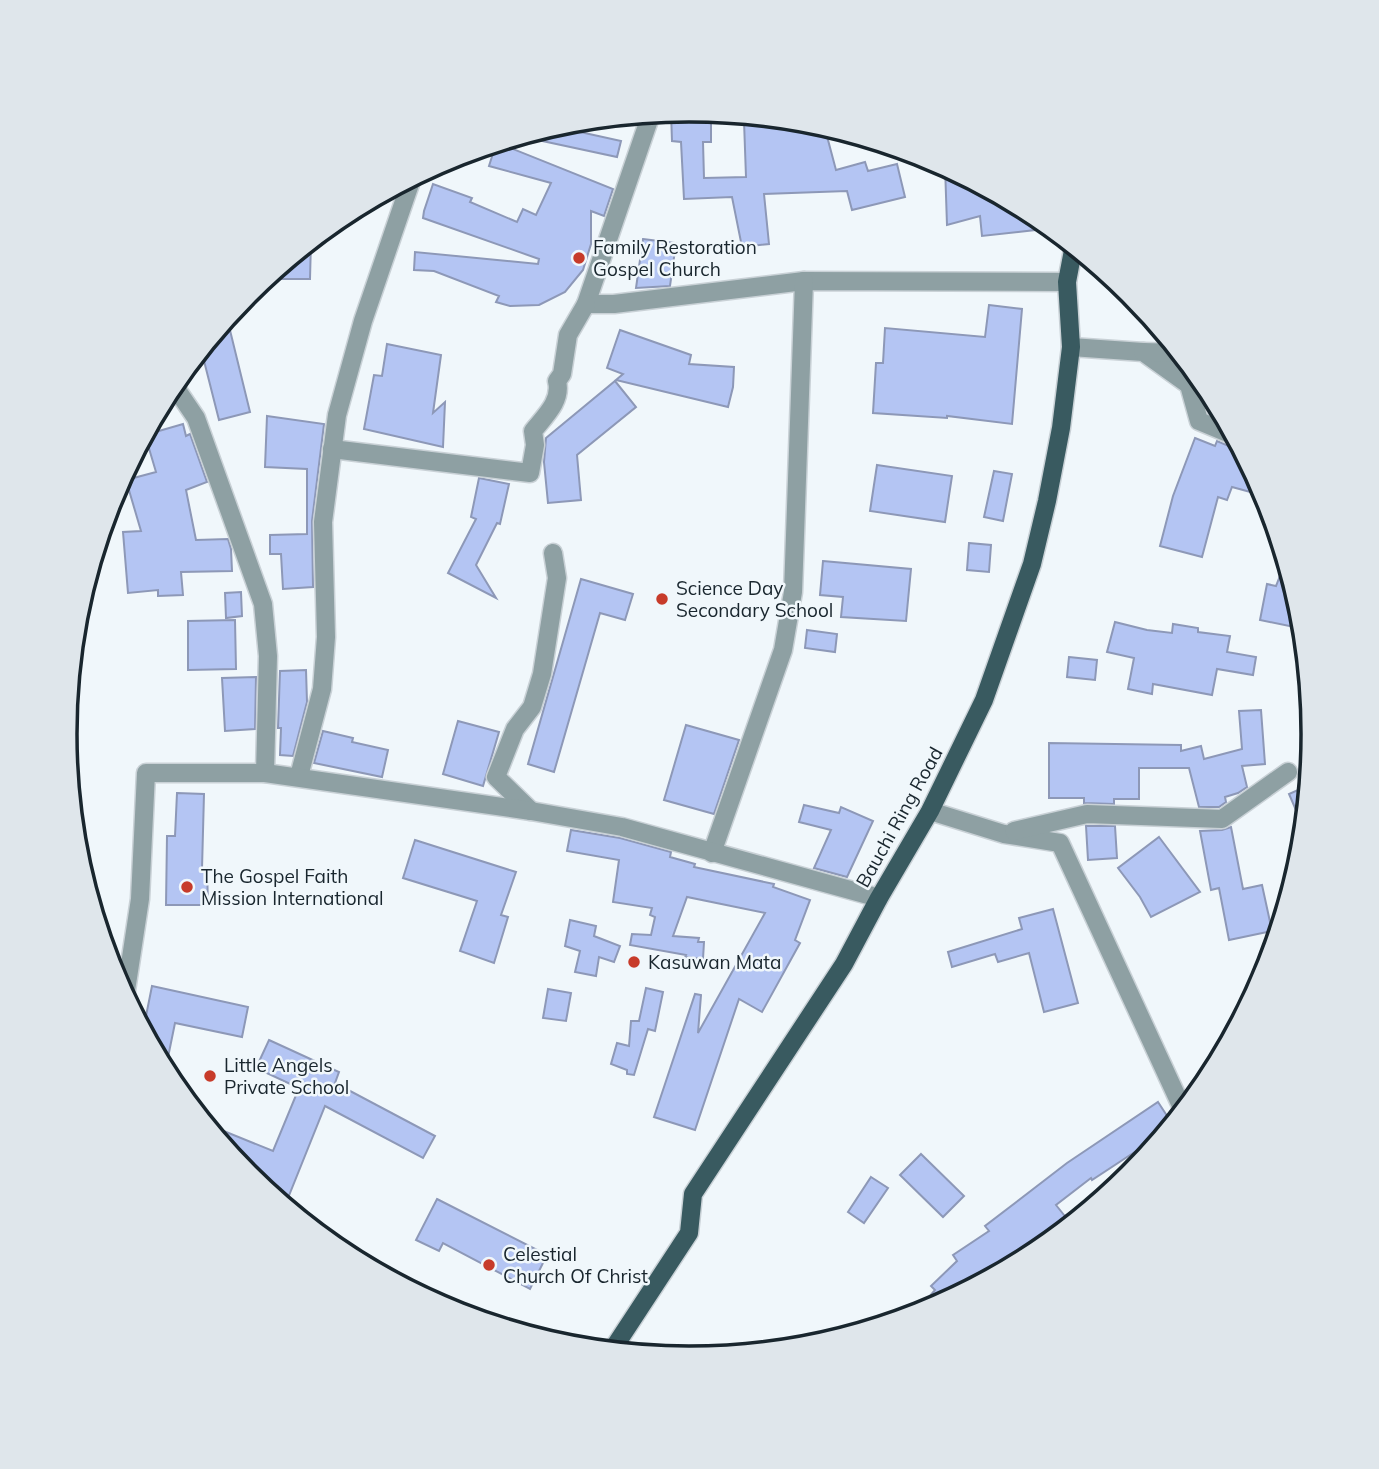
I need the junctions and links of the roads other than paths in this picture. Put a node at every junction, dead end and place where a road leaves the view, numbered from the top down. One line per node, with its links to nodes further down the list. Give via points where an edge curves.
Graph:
1 (648, 123): 6 (street)
2 (408, 191): 12 (street, via 363,321)
3 (1072, 257): 5 (main road, Bauchi Ring Road)
4 (804, 281): 5 (street); 6 (street); 20 (street, via 793,592 783,649)
5 (1067, 282): 7 (main road, Bauchi Ring Road)
6 (586, 303): 12 (street, via 568,335 554,405 533,431 530,473)
7 (1071, 347): 8 (street); 18 (main road, Bauchi Ring Road, via 1061,428 1032,564 984,701)
8 (1143, 352): 9 (street); 11 (street, via 1189,385 1199,421)
9 (1167, 353)
10 (180, 394): 15 (street, via 196,418 263,604 268,656)
11 (1221, 430)
12 (332, 449): 16 (street, via 324,522 322,689)
13 (553, 553): 17 (street, via 556,578 542,674 532,707 515,729 496,777)
14 (1288, 772): 19 (street, via 1222,819 1087,814)
15 (265, 773): 16 (street); 22 (street, via 146,773 140,899)
16 (299, 776): 17 (street)
17 (531, 811): 20 (street, via 622,827)
18 (929, 811): 19 (street); 21 (main road, Bauchi Ring Road)
19 (1004, 834): 23 (street, via 1060,843)
20 (712, 853): 21 (street)
21 (879, 898): 24 (main road, Bauchi Ring Road, via 844,964 693,1194 689,1233)
22 (128, 978)
23 (1179, 1101)
24 (617, 1343)

